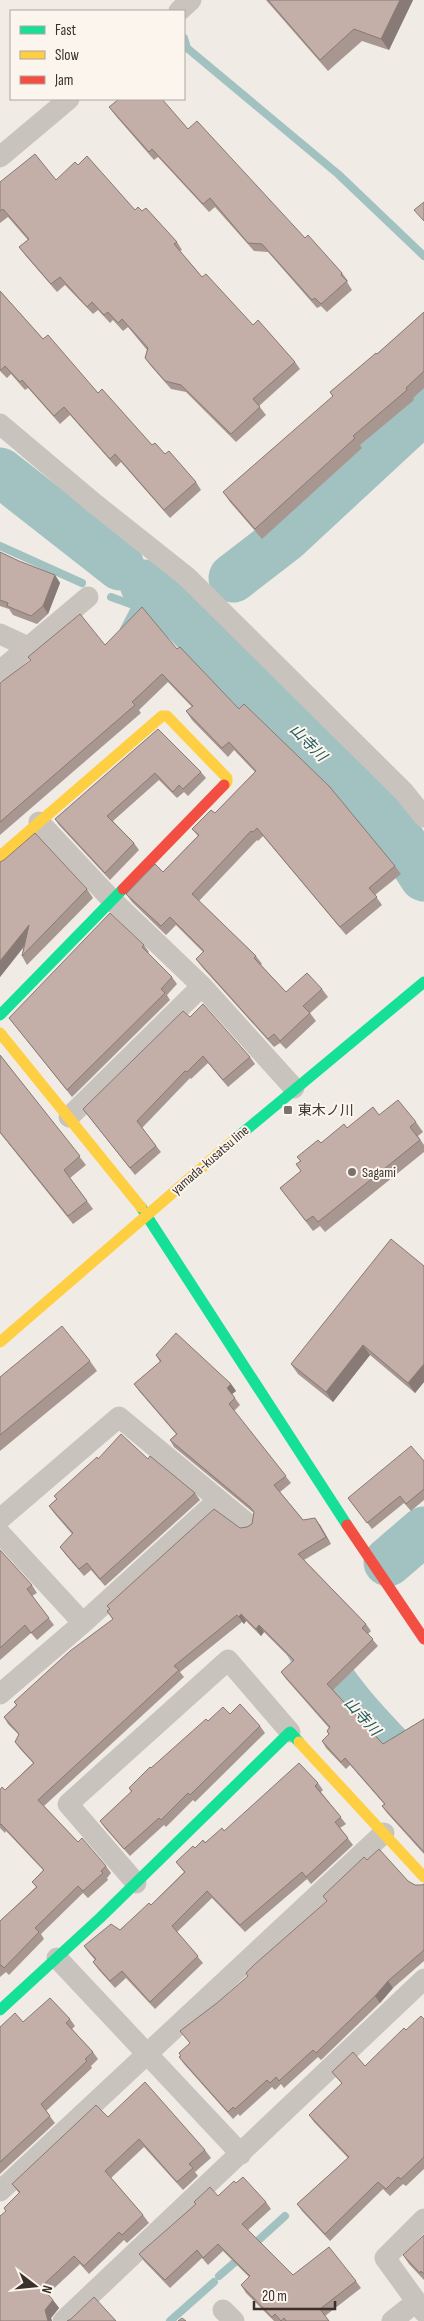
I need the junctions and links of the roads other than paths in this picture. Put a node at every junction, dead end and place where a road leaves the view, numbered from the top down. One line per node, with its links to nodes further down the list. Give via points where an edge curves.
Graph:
1 (191, 0): 2 (street)
2 (180, 10)
3 (68, 100): 4 (street)
4 (0, 157)
5 (0, 424): 10 (street, via 187,577 404,792)
6 (88, 597): 8 (street)
7 (0, 634): 8 (street)
8 (28, 647): 9 (street)
9 (0, 670)
10 (424, 818)
11 (39, 822): 12 (street); 13 (street); 13 (street, via 162,716 167,716 227,778 227,782)
12 (0, 856)
13 (112, 900): 15 (street); 16 (street)
14 (424, 982): 18 (street, yamada-kusatsu line)
15 (202, 986): 18 (street); 19 (street)
16 (0, 1015)
17 (0, 1033): 19 (street)
18 (294, 1088): 20 (street, yamada-kusatsu line)
19 (69, 1117): 20 (street)
20 (147, 1215): 21 (street, yamada-kusatsu line); 27 (street)
21 (0, 1342)
22 (218, 1500): 23 (street, via 119,1418); 24 (street); 26 (street)
23 (0, 1519)
24 (247, 1523)
25 (0, 1533): 26 (street)
26 (83, 1623): 28 (street)
27 (424, 1639)
28 (0, 1694)
29 (290, 1732): 30 (street); 32 (street); 32 (street, via 228,1660 68,1804)
30 (384, 1834): 31 (street); 36 (street)
31 (424, 1877)
32 (136, 1883): 33 (street)
33 (57, 1958): 35 (street); 36 (street)
34 (424, 1979): 37 (street)
35 (0, 2010)
36 (147, 2054): 37 (street); 38 (street)
37 (241, 2154): 41 (street)
38 (0, 2191)
39 (424, 2219): 40 (street, via 385,2258)
40 (420, 2307): 42 (street)
41 (63, 2321)
42 (392, 2321)

